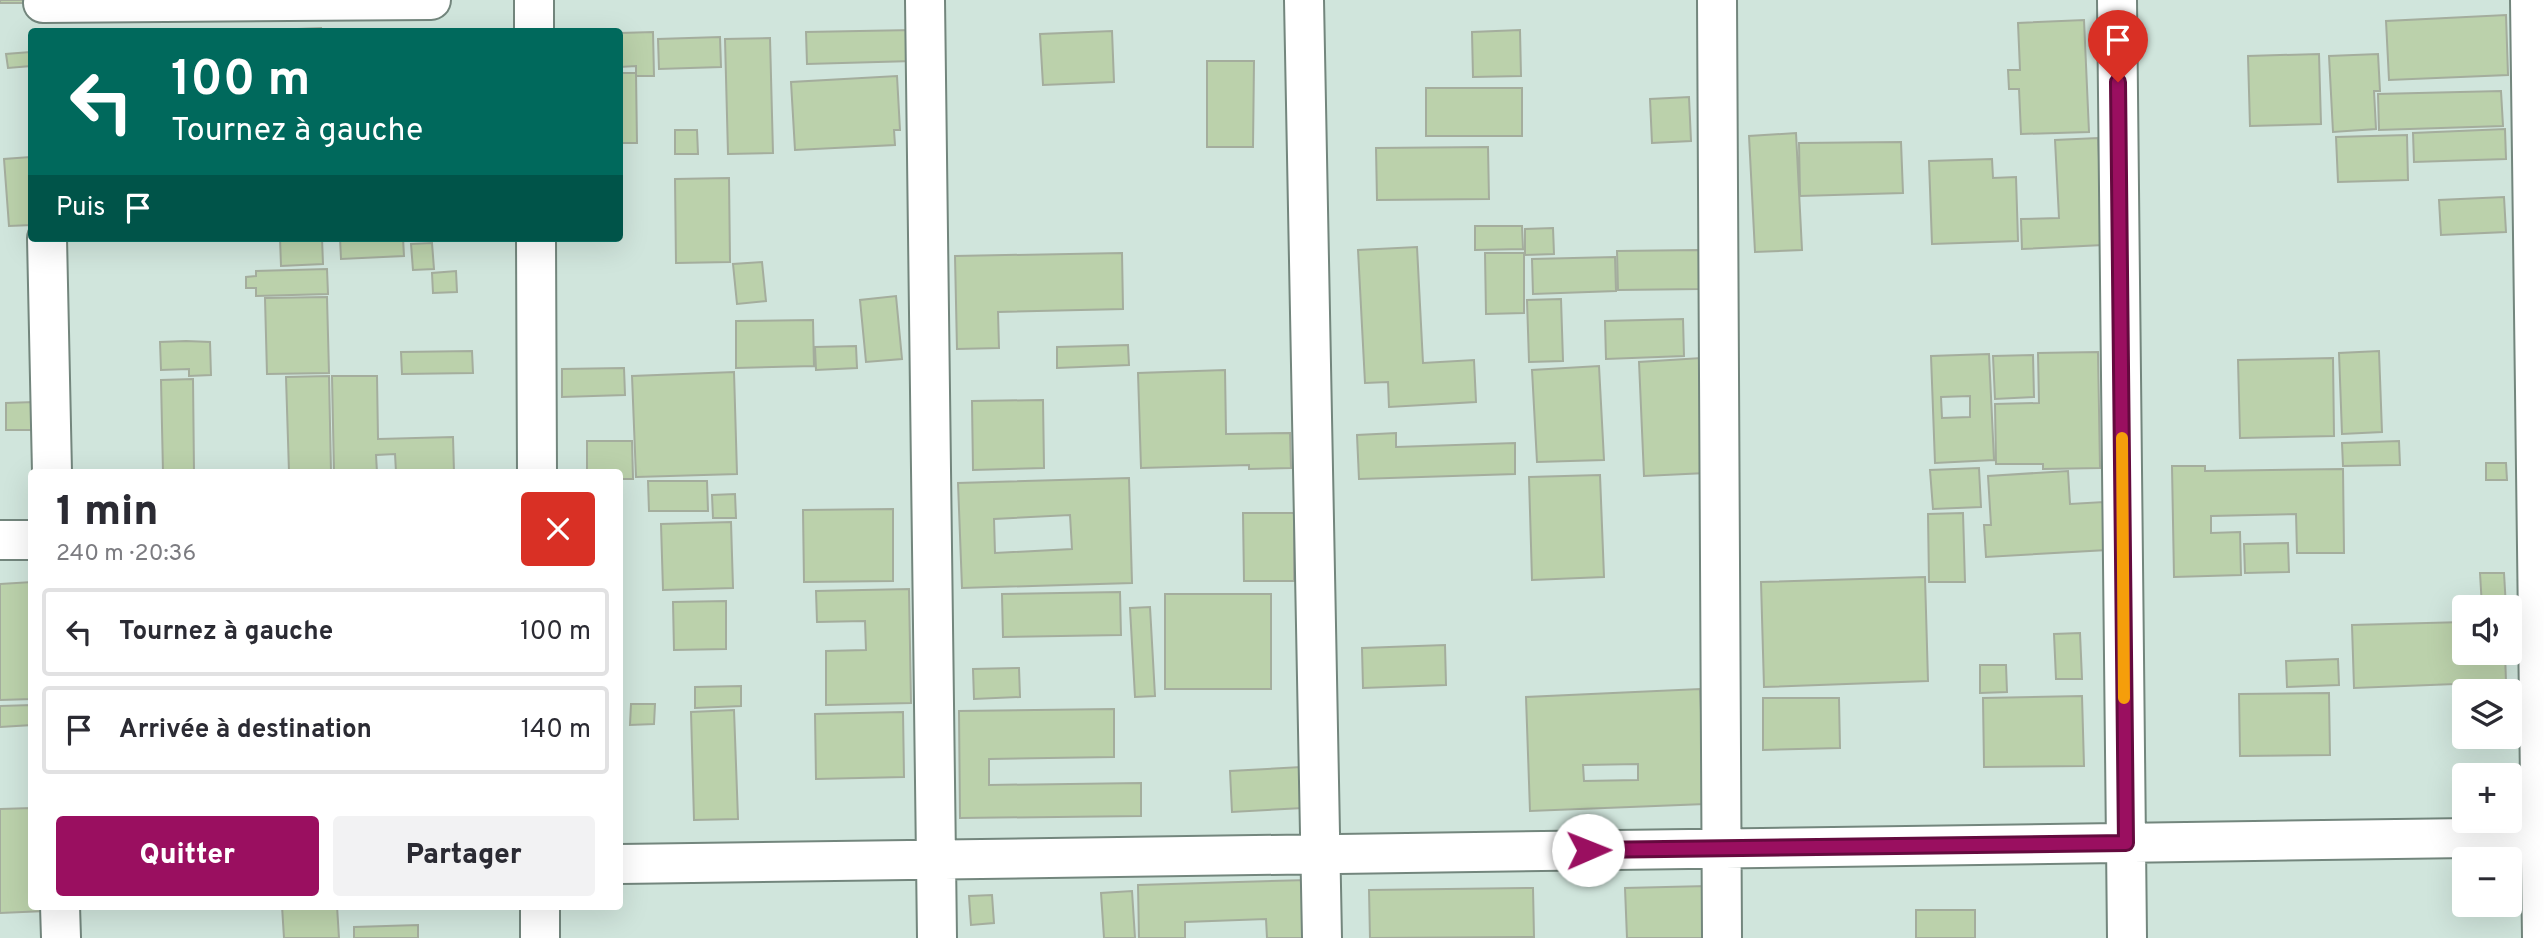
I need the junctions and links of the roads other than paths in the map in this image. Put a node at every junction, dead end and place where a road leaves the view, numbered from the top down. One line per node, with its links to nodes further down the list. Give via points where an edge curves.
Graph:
1 (431, 0): 8 (street)
2 (534, 0): 9 (street)
3 (925, 0): 22 (street)
4 (1304, 0): 21 (street)
5 (1717, 0): 20 (street)
6 (2117, 0): 19 (street)
7 (2530, 0): 12 (street)
8 (43, 12)
9 (534, 28)
10 (47, 242): 13 (street)
11 (536, 242): 14 (street)
12 (2539, 250): 17 (street)
13 (52, 469)
14 (537, 469)
15 (0, 540): 16 (street)
16 (28, 540)
17 (2541, 544): 18 (street)
18 (2542, 837): 19 (street); 32 (street)
19 (2126, 843): 20 (street); 31 (street)
20 (1721, 848): 21 (street); 30 (street)
21 (1321, 854): 22 (street); 29 (street)
22 (936, 859): 23 (street); 28 (street)
23 (623, 864)
24 (60, 910): 26 (street)
25 (540, 910): 27 (street)
26 (61, 938)
27 (540, 938)
28 (937, 938)
29 (1322, 938)
30 (1722, 938)
31 (2127, 938)
32 (2542, 938)

